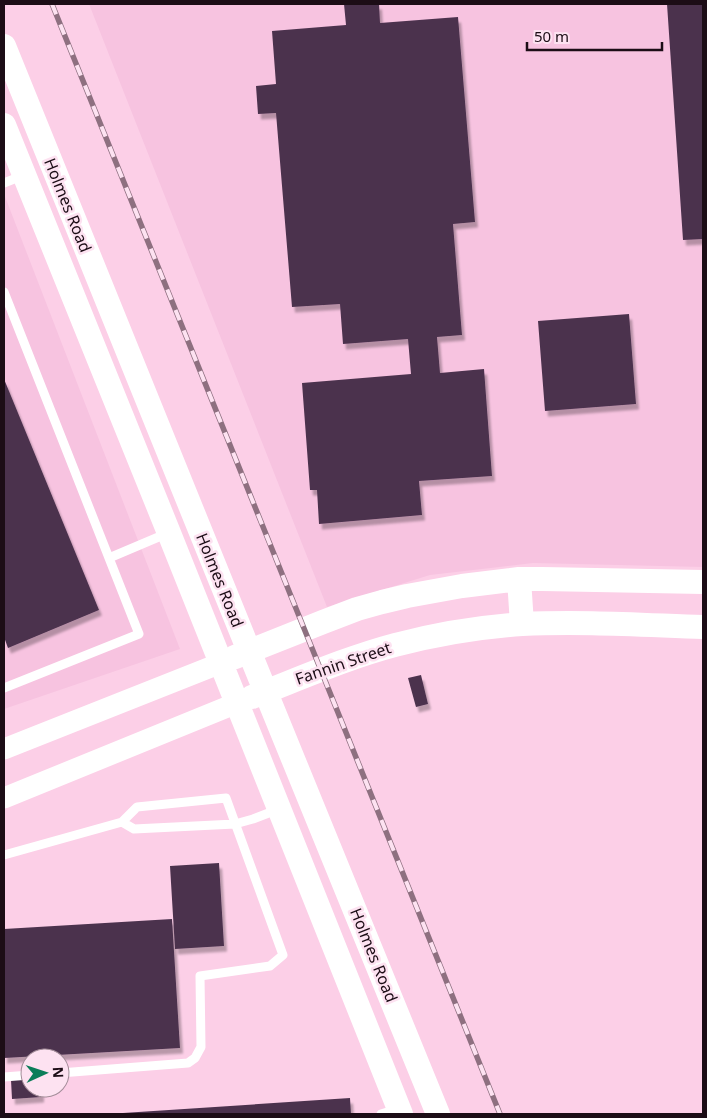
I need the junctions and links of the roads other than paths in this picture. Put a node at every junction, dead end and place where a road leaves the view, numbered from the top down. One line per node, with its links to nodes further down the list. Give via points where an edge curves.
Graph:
1 (4, 46): 3 (main road, Holmes Road)
2 (4, 125): 4 (main road, Holmes Road)
3 (52, 165): 4 (main road); 12 (main road, Holmes Road)
4 (14, 179): 6 (main road, Holmes Road)
5 (4, 292): 7 (lane)
6 (169, 533): 7 (lane); 13 (main road, Holmes Road)
7 (108, 558): 14 (lane, via 139,634)
8 (519, 579): 9 (main road); 10 (main road); 12 (main road, via 453,587 374,604)
9 (703, 582)
10 (522, 624): 11 (main road, Fannin Street); 15 (main road, Fannin Street, via 459,631 394,645)
11 (703, 627)
12 (248, 651): 13 (main road); 15 (main road, Holmes Road)
13 (221, 663): 16 (main road, Holmes Road); 17 (street)
14 (4, 688)
15 (266, 692): 16 (main road, Fannin Street); 26 (main road, Holmes Road)
16 (237, 703): 18 (street, Fannin Street); 19 (main road, Holmes Road)
17 (4, 749)
18 (4, 798)
19 (279, 809): 21 (lane); 27 (main road, Holmes Road)
20 (122, 822): 21 (lane, via 134,829); 21 (lane, via 137,807 226,798); 22 (lane)
21 (235, 824): 23 (lane, via 283,955 270,966 200,976 201,1047 188,1063)
22 (4, 855)
23 (70, 1072)
24 (20, 1076): 25 (lane)
25 (4, 1077)
26 (434, 1104): 27 (main road)
27 (394, 1112)

